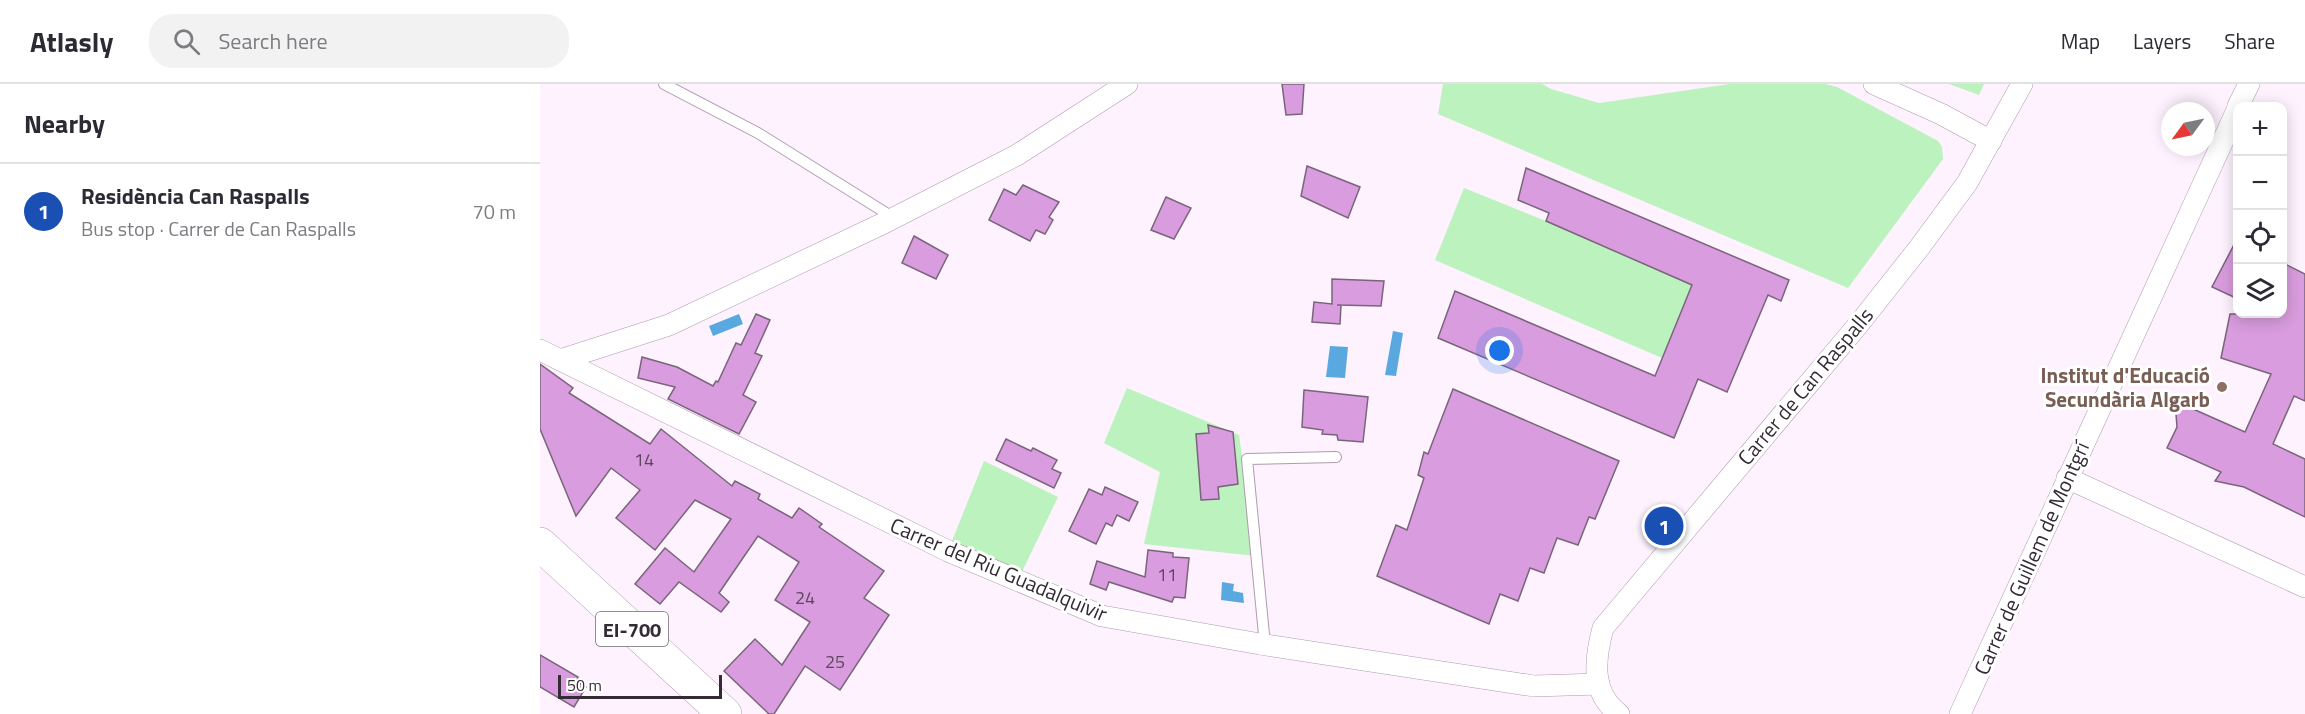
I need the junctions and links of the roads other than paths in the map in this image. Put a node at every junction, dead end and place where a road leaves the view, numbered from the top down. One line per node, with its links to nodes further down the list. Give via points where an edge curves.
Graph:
1 (664, 84): 9 (lane, via 758,133)
2 (1127, 84): 9 (street, via 1017,155)
3 (1874, 84): 8 (street)
4 (2022, 84): 8 (street, Carrer de Can Raspalls)
5 (2249, 84): 6 (street, Carrer de Guillem de Montgrí)
6 (2240, 102)
7 (2233, 118): 13 (street, Carrer de Guillem de Montgrí)
8 (1991, 141): 17 (street, Carrer de Can Raspalls, via 1966,183 1865,316 1603,628 1595,658)
9 (894, 218): 11 (street, via 669,325)
10 (540, 350): 11 (street, Carrer del Riu Guadalquivir)
11 (560, 360): 16 (street, Carrer del Riu Guadalquivir, via 948,551 1102,616)
12 (1336, 457): 16 (lane, via 1246,459)
13 (2067, 478): 15 (street); 20 (street, Carrer de Guillem de Montgrí)
14 (540, 544): 18 (main road, EI-700)
15 (2305, 587)
16 (1265, 645): 17 (street, Carrer del Riu Guadalquivir, via 1534,686)
17 (1599, 684): 19 (street, via 1611,708)
18 (720, 712)
19 (1619, 714)
20 (1959, 714)

